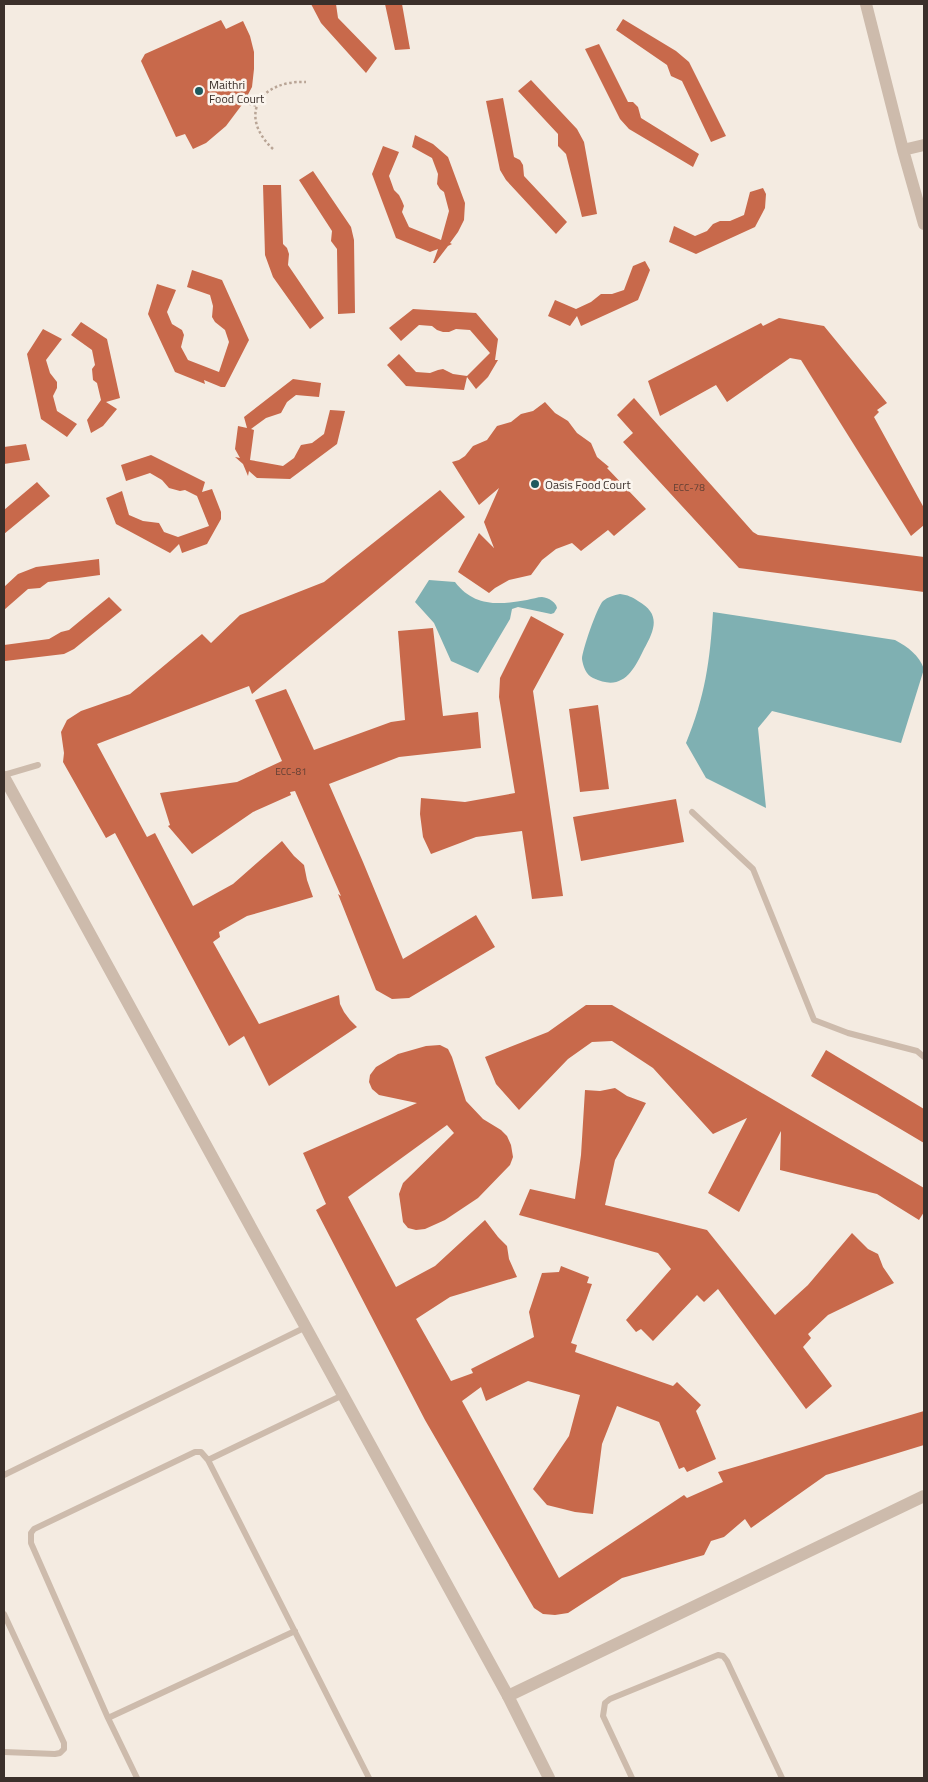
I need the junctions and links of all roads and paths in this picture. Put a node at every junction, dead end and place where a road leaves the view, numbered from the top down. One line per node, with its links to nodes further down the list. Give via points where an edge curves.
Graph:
1 (866, 4): 7 (street)
2 (306, 82): 4 (path, via 290,81 275,86 262,96)
3 (244, 102): 4 (path)
4 (257, 106): 6 (path, via 260,134)
5 (924, 145): 7 (street)
6 (273, 149)
7 (903, 150): 8 (street)
8 (924, 224)
9 (38, 765): 10 (lane)
10 (4, 776): 13 (street)
11 (692, 812): 12 (lane, via 753,869 814,1020 848,1033 917,1051)
12 (924, 1056)
13 (306, 1327): 14 (street); 16 (lane)
14 (343, 1395): 15 (lane); 20 (street)
15 (208, 1460): 19 (lane); 21 (lane, via 201,1452 195,1452 31,1533 31,1543)
16 (4, 1474)
17 (924, 1496): 20 (street)
18 (4, 1614): 22 (lane, via 64,1749 55,1754)
19 (295, 1631): 21 (lane); 24 (lane)
20 (508, 1696): 25 (street)
21 (108, 1718): 23 (lane)
22 (4, 1752)
23 (137, 1778)
24 (369, 1778)
25 (549, 1778)
26 (632, 1778): 27 (lane, via 603,1716 605,1703 610,1698 718,1654 727,1661)
27 (782, 1778)

